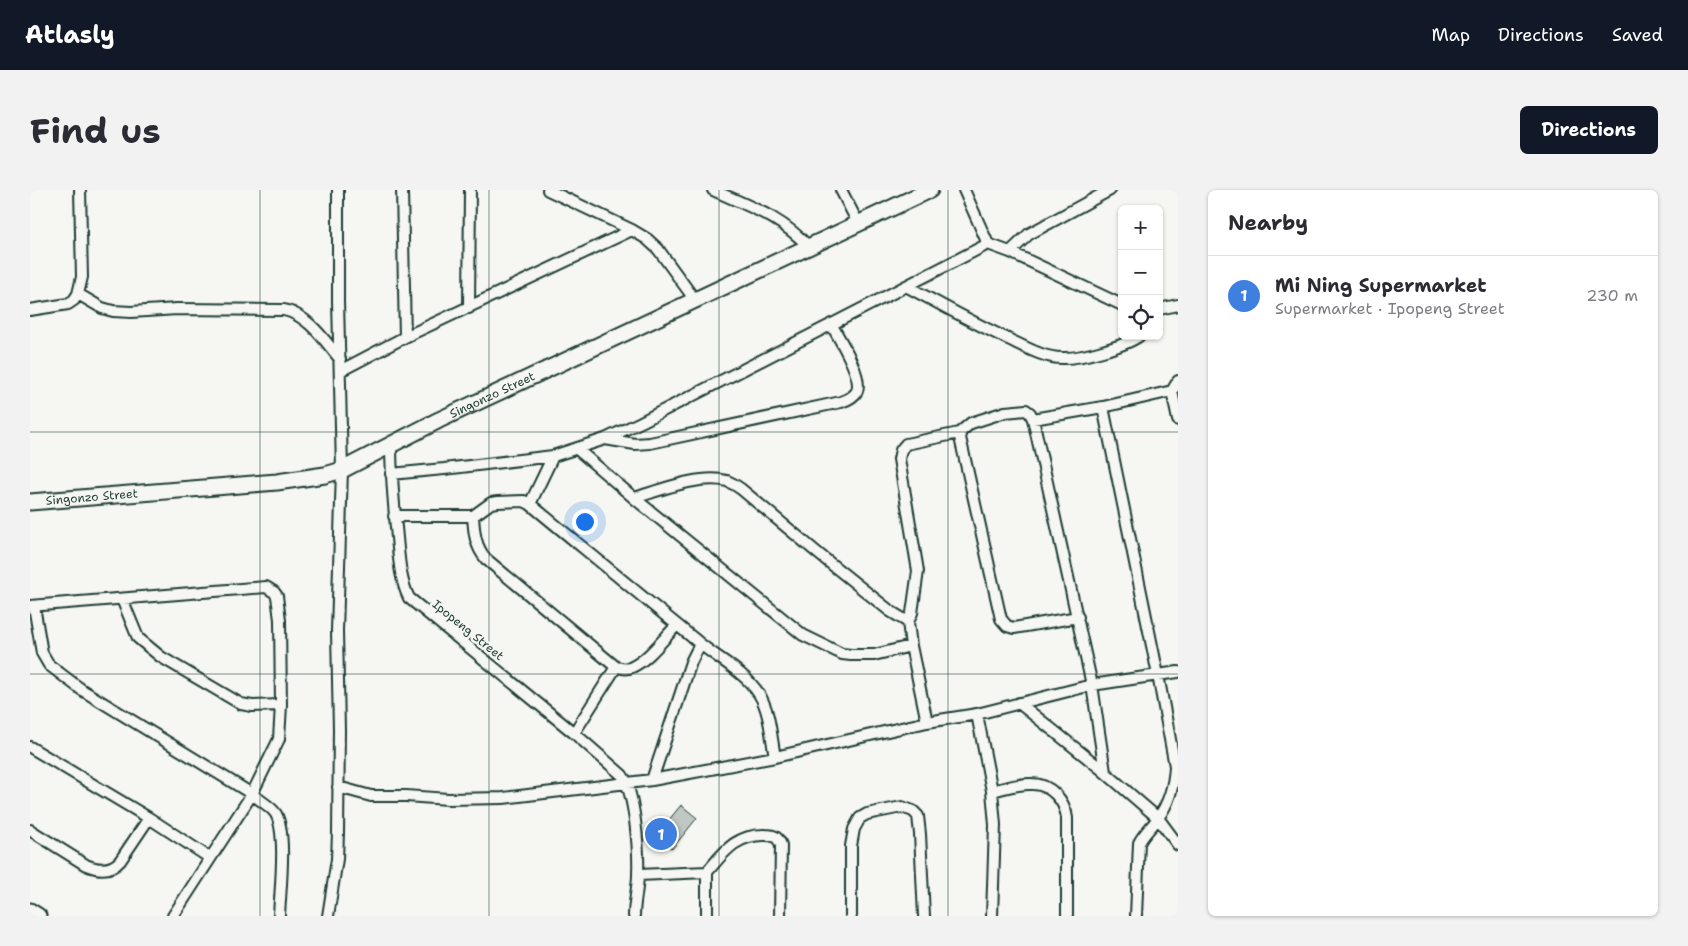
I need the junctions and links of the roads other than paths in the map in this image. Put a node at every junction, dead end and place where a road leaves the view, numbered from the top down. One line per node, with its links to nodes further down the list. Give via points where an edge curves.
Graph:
1 (80, 190): 17 (street, via 82,277)
2 (338, 190): 27 (street)
3 (402, 190): 25 (street)
4 (470, 190): 21 (street)
5 (548, 190): 12 (street)
6 (713, 190): 14 (street, via 777,219)
7 (841, 190): 11 (street)
8 (930, 190): 11 (street, Singonzo Street)
9 (964, 190): 13 (street)
10 (1110, 190): 15 (street, via 1029,234)
11 (858, 223): 14 (street, Singonzo Street)
12 (632, 230): 18 (street, via 658,249); 21 (street)
13 (988, 244): 15 (street); 16 (street)
14 (809, 247): 18 (street, Singonzo Street)
15 (1010, 252): 19 (street)
16 (906, 286): 24 (street); 26 (street, via 980,326 1042,354 1080,357)
17 (78, 294): 23 (street, via 68,304); 27 (street, via 102,308 132,312 177,309 291,311 310,325)
18 (695, 300): 36 (street, Singonzo Street)
19 (1118, 303)
20 (1178, 305): 22 (street)
21 (469, 308): 25 (street)
22 (1163, 308)
23 (30, 310)
24 (831, 324): 35 (street); 35 (street, via 856,371 857,391 850,398 650,443)
25 (405, 337): 28 (street)
26 (1130, 340)
27 (340, 359): 28 (street)
28 (340, 371): 39 (street)
29 (1178, 381): 30 (street)
30 (1172, 391): 31 (street); 33 (street)
31 (1103, 407): 32 (street); 55 (street)
32 (1033, 419): 34 (street, via 1026,410 1005,412 971,423); 48 (street)
33 (1178, 420)
34 (959, 433): 48 (street, via 1004,624 1014,628); 49 (street, via 906,444 900,454 918,571)
35 (605, 439): 37 (street)
36 (391, 445): 39 (street, Singonzo Street); 40 (street, Ipopeng Street)
37 (577, 449): 38 (street); 41 (street)
38 (553, 456): 40 (street); 43 (street)
39 (342, 470): 42 (street, Singonzo Street, via 277,482); 67 (street, via 337,631)
40 (391, 474): 44 (street, Ipopeng Street)
41 (634, 498): 49 (street, via 694,481 729,482); 52 (street, via 803,635 842,654 851,655 874,655)
42 (30, 502)
43 (530, 504): 45 (street, via 524,501 491,503); 50 (street)
44 (394, 516): 45 (street); 61 (street, Ipopeng Street, via 401,574 410,598)
45 (473, 516): 53 (street, via 476,543 486,559)
46 (122, 600): 47 (street); 58 (street, via 138,638 161,657 241,704); 58 (street, via 266,587 274,592 280,620)
47 (32, 606): 69 (street, via 42,653 49,665 82,690)
48 (1078, 617): 56 (street)
49 (908, 622): 52 (street)
50 (677, 625): 51 (street); 53 (street, via 632,668)
51 (700, 644): 63 (street, via 736,670 759,695 766,710); 65 (street)
52 (911, 646): 60 (street)
53 (616, 667): 61 (street)
54 (1178, 672): 55 (street)
55 (1158, 675): 56 (street); 71 (street, via 1174,766 1172,787)
56 (1092, 685): 57 (street); 64 (street)
57 (1019, 703): 59 (street); 64 (street)
58 (281, 705): 69 (street, via 279,739)
59 (977, 714): 60 (street); 68 (street)
60 (927, 722): 63 (street)
61 (574, 733): 66 (street, Ipopeng Street)
62 (30, 747): 70 (street)
63 (775, 757): 65 (street)
64 (1105, 772): 71 (street)
65 (652, 780): 66 (street)
66 (628, 783): 67 (street, via 503,798 448,799 371,796); 76 (street)
67 (338, 787): 81 (street, via 336,859)
68 (992, 791): 87 (street); 88 (street, via 1040,785 1064,804 1067,818)
69 (252, 794): 74 (street); 80 (street, via 276,813 280,828)
70 (149, 818): 72 (street, via 120,861 106,869 86,865); 74 (street)
71 (1158, 818): 73 (street); 89 (street, via 1138,847)
72 (30, 830)
73 (1178, 845)
74 (210, 858): 79 (street)
75 (707, 872): 76 (street); 83 (street); 84 (street, via 742,838 775,836 780,845 782,875)
76 (638, 875): 82 (street)
77 (30, 911): 78 (street)
78 (38, 916)
79 (173, 916)
80 (279, 916)
81 (328, 916)
82 (634, 916)
83 (708, 916)
84 (780, 916)
85 (851, 916): 86 (street, via 854,829 860,818 867,814 902,807 918,816)
86 (924, 916)
87 (992, 916)
88 (1067, 916)
89 (1136, 916)

